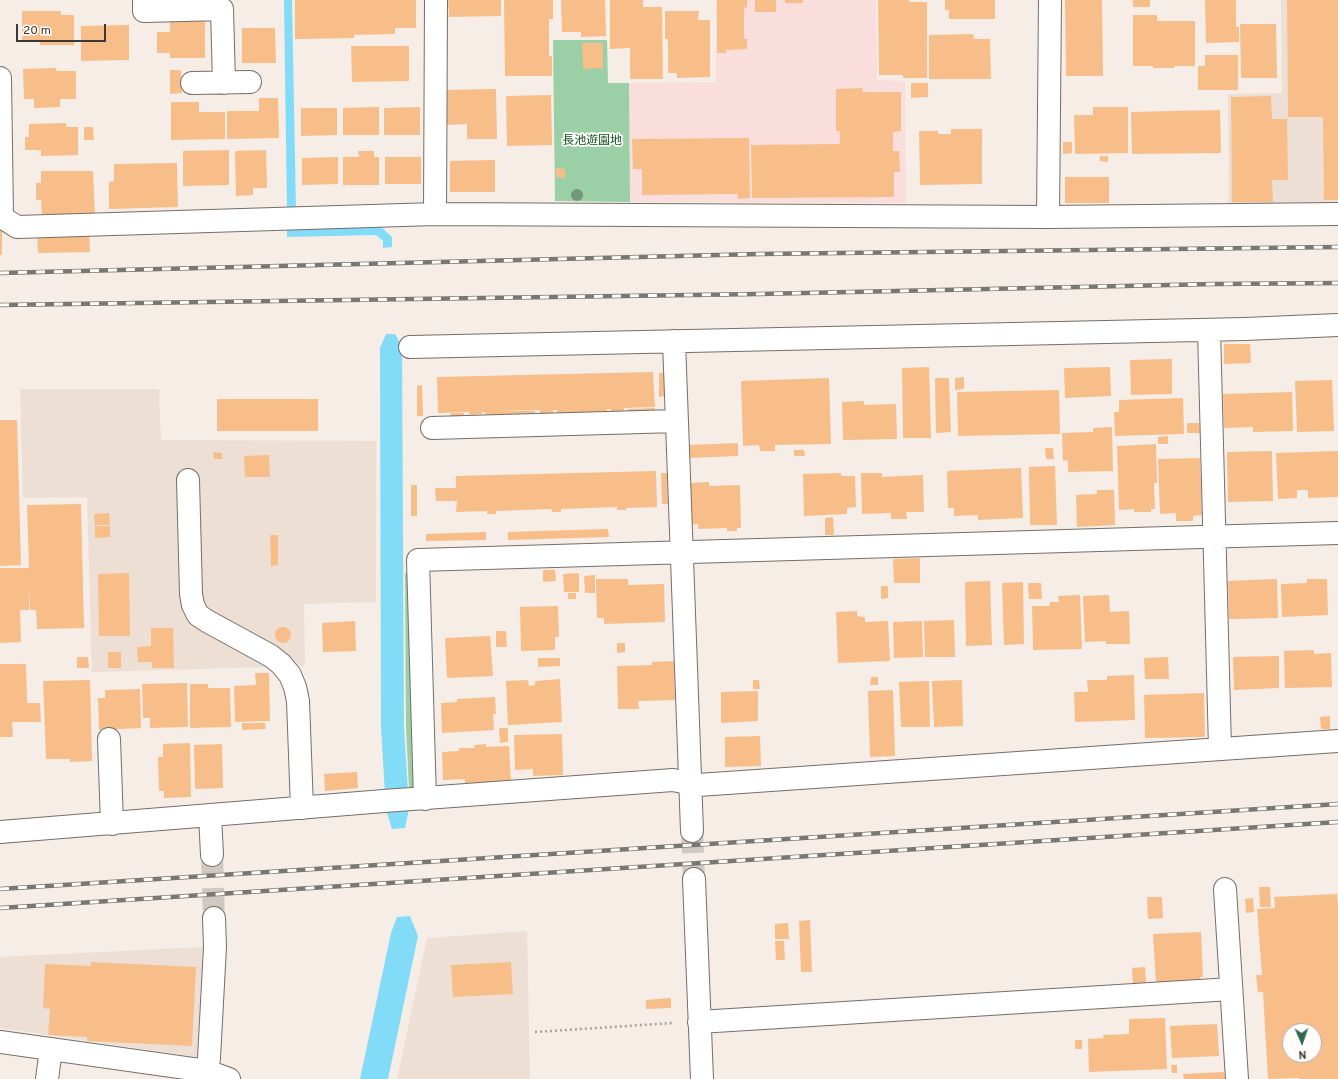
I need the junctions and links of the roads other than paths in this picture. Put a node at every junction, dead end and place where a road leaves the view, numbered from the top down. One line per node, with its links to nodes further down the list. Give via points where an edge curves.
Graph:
1 (144, 0): 5 (street, via 144,11 222,9)
2 (436, 0): 8 (street)
3 (1050, 0): 11 (street)
4 (0, 78): 10 (street)
5 (224, 82): 6 (street); 7 (street)
6 (250, 82)
7 (192, 83)
8 (435, 214): 10 (street, via 17,227); 11 (street)
9 (1338, 214): 11 (street)
10 (1, 216)
11 (1048, 217)
12 (1338, 325): 13 (street)
13 (1209, 330): 14 (street); 20 (street)
14 (674, 341): 15 (street); 16 (street)
15 (410, 347)
16 (677, 421): 17 (street); 21 (street)
17 (432, 428)
18 (188, 480): 27 (street, via 193,605 198,614 207,621 270,656 290,675 298,700)
19 (1338, 533): 20 (street)
20 (1214, 537): 21 (street); 24 (street)
21 (681, 552): 25 (street); 26 (street, via 418,560)
22 (109, 740): 29 (street)
23 (1338, 741): 24 (street)
24 (1220, 749): 25 (street, via 714,784)
25 (690, 783): 26 (street, via 673,780); 30 (street)
26 (418, 799): 27 (street)
27 (302, 808): 28 (street)
28 (210, 816): 29 (street); 32 (street)
29 (112, 824): 31 (street)
30 (692, 831)
31 (0, 832)
32 (212, 855)
33 (694, 879): 37 (street)
34 (1225, 889): 36 (street)
35 (214, 918): 40 (street)
36 (1231, 989): 37 (street); 44 (street)
37 (699, 1022): 43 (street)
38 (0, 1042): 39 (street)
39 (51, 1049): 40 (street); 41 (street)
40 (207, 1071): 42 (street)
41 (47, 1079)
42 (229, 1079)
43 (702, 1079)
44 (1237, 1079)

